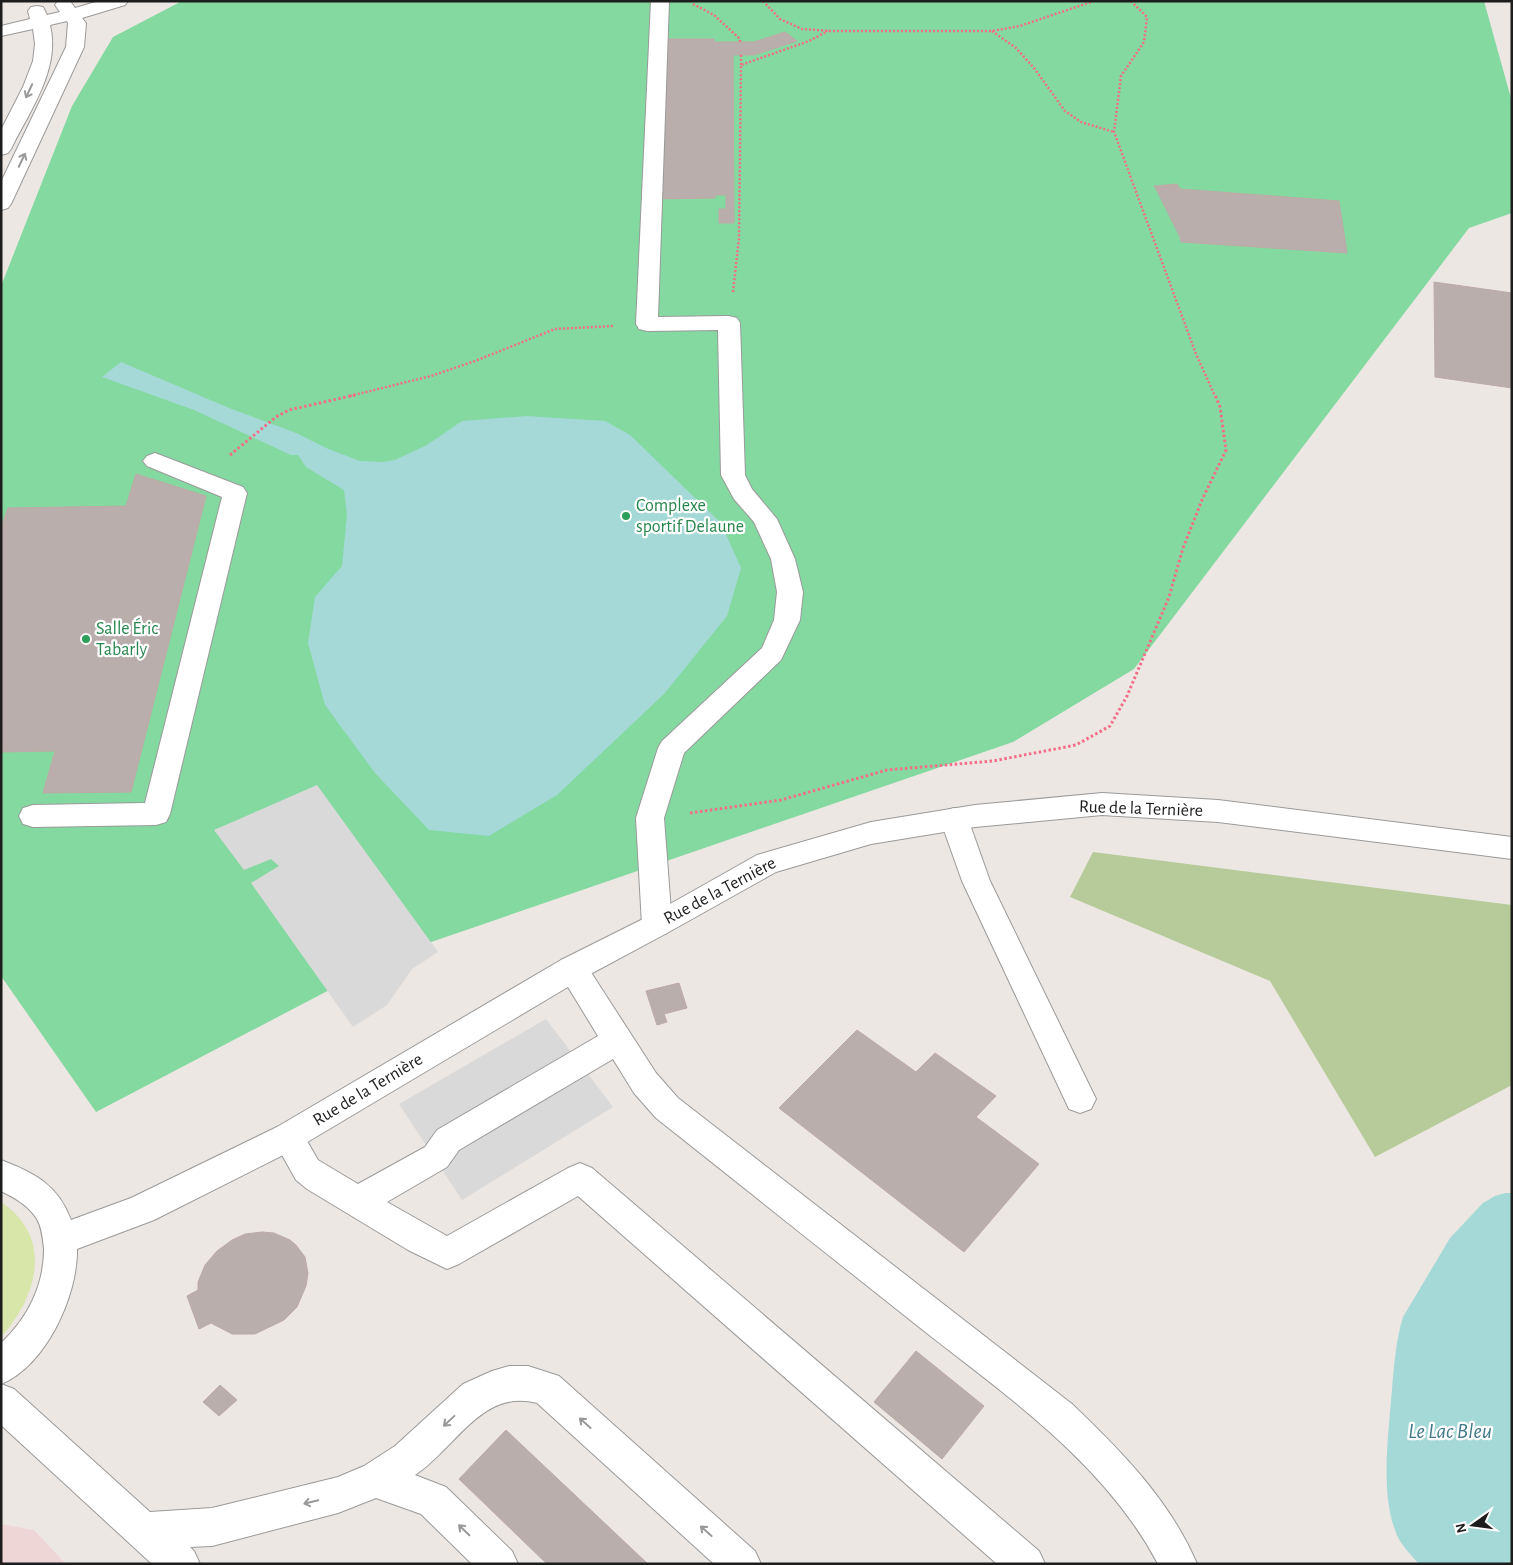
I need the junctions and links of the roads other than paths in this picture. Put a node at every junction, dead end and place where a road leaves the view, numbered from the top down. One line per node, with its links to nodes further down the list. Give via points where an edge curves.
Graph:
1 (119, 1): 3 (street)
2 (660, 1): 15 (street, via 647,324 729,323 733,475 742,493 765,518 783,559 790,592 787,620 772,653 672,748 650,818)
3 (70, 7): 4 (street); 10 (street, one-way to 3, via 75,46 77,23)
4 (39, 17): 5 (street); 6 (street); 8 (street, via 44,49)
5 (1, 18)
6 (1, 31)
7 (1, 38): 8 (street)
8 (29, 53): 9 (street, one-way to 9, via 37,75)
9 (1, 149)
10 (1, 204)
11 (155, 461): 12 (street, via 235,493 156,814)
12 (33, 816)
13 (954, 819): 14 (street, Rue de la Ternière, via 1102,804 1218,811); 15 (street, Rue de la Ternière, via 871,833 767,863); 18 (street, via 976,881)
14 (1512, 848)
15 (657, 924): 16 (street, Rue de la Ternière)
16 (572, 969): 17 (street); 19 (street, Rue de la Ternière)
17 (617, 1041): 21 (street, via 448,1140 436,1157); 31 (street, via 645,1083 667,1108 1059,1416 1099,1454 1140,1503)
18 (1080, 1099)
19 (288, 1137): 21 (street, via 307,1170); 22 (street, Rue de la Ternière, via 142,1209)
20 (1, 1175): 22 (street, via 27,1188 46,1205 58,1227)
21 (357, 1202): 30 (street, via 447,1253 580,1178)
22 (60, 1240): 23 (street, via 61,1267 48,1310 29,1339)
23 (1, 1367)
24 (1, 1401): 26 (street)
25 (376, 1480): 26 (street, one-way to 26, via 338,1495); 28 (street, one-way to 25, via 432,1500); 29 (street, one-way to 25, via 547,1388 528,1383 509,1383 476,1396 408,1459)
26 (146, 1547): 27 (street)
27 (181, 1564)
28 (499, 1564)
29 (742, 1564)
30 (1026, 1564)
31 (1178, 1564)

